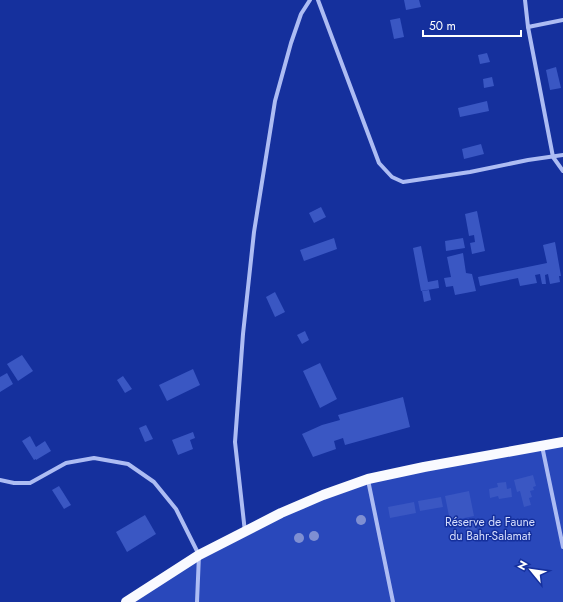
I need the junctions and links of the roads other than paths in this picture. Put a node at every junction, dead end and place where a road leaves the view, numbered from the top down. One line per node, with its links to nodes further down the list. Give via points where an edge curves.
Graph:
1 (310, 0): 13 (street, via 301,14 275,101 254,232 235,442)
2 (318, 0): 7 (street, via 379,163 392,177 403,182)
3 (525, 0): 5 (street)
4 (563, 20): 5 (street)
5 (528, 27): 7 (street)
6 (563, 155): 7 (street)
7 (553, 157): 8 (street)
8 (563, 171)
9 (563, 442): 10 (main road)
10 (542, 446): 11 (main road); 14 (street)
11 (368, 479): 13 (main road, via 323,495); 18 (street)
12 (0, 480): 15 (street, via 30,483 66,463 94,458 128,464 154,482 176,509)
13 (245, 532): 15 (main road)
14 (563, 547)
15 (199, 555): 16 (main road); 17 (street)
16 (126, 602)
17 (197, 602)
18 (393, 602)

